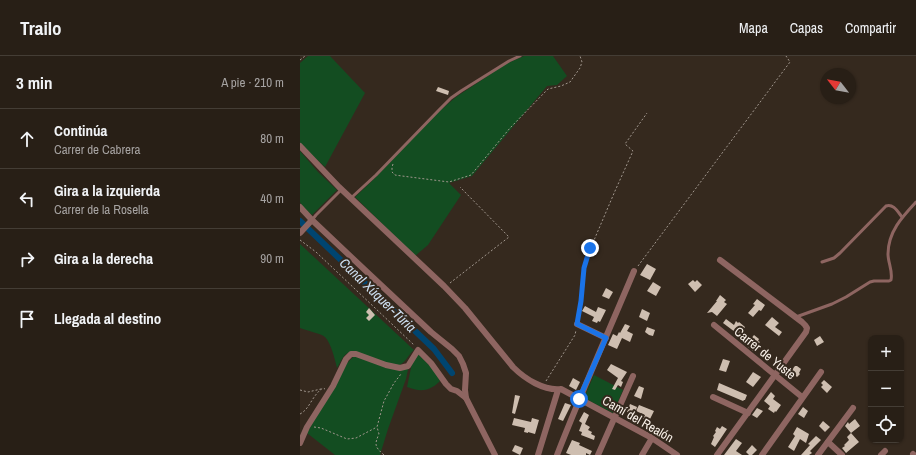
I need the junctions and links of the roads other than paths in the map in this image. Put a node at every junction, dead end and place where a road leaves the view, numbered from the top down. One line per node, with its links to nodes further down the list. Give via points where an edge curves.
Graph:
1 (520, 56): 4 (lane, via 451,98)
2 (300, 146): 3 (street, Camí del Realón)
3 (342, 189): 4 (street, Camí del Realón); 8 (lane)
4 (351, 198): 20 (street, Camí del Realón, via 444,286 522,376 543,387)
5 (916, 202): 7 (lane)
6 (300, 207): 8 (street)
7 (902, 217): 11 (lane, via 892,206 886,206 840,253); 13 (lane, via 889,244 891,280 870,282 832,304)
8 (312, 220): 9 (street); 23 (street, via 459,356 466,373)
9 (300, 233)
10 (720, 260): 13 (street)
11 (822, 262)
12 (634, 271): 16 (street)
13 (796, 317): 18 (street, via 805,324 806,332)
14 (577, 324): 16 (street)
15 (714, 325): 18 (street, Carrer de Yuste)
16 (606, 338): 24 (street)
17 (821, 372): 22 (street)
18 (775, 375): 22 (street, Carrer de Yuste); 26 (street)
19 (632, 376): 27 (street)
20 (558, 390): 24 (street, Camí del Realón, via 561,389); 32 (street)
21 (714, 397): 26 (street)
22 (802, 397): 38 (street)
23 (466, 398): 30 (street, via 451,389 432,363 418,350 408,366 400,368 351,354); 31 (street)
24 (579, 399): 27 (street, Camí del Realón); 33 (street)
25 (853, 408): 29 (street)
26 (748, 413): 37 (street)
27 (614, 418): 28 (street, Camí del Realón); 34 (street)
28 (652, 438): 35 (street); 36 (street, Camí del Realón)
29 (828, 442): 39 (street); 40 (street)
30 (300, 443)
31 (496, 455)
32 (538, 455)
33 (557, 455)
34 (598, 455)
35 (642, 455)
36 (678, 455)
37 (717, 455)
38 (762, 455)
39 (818, 455)
40 (842, 455)

